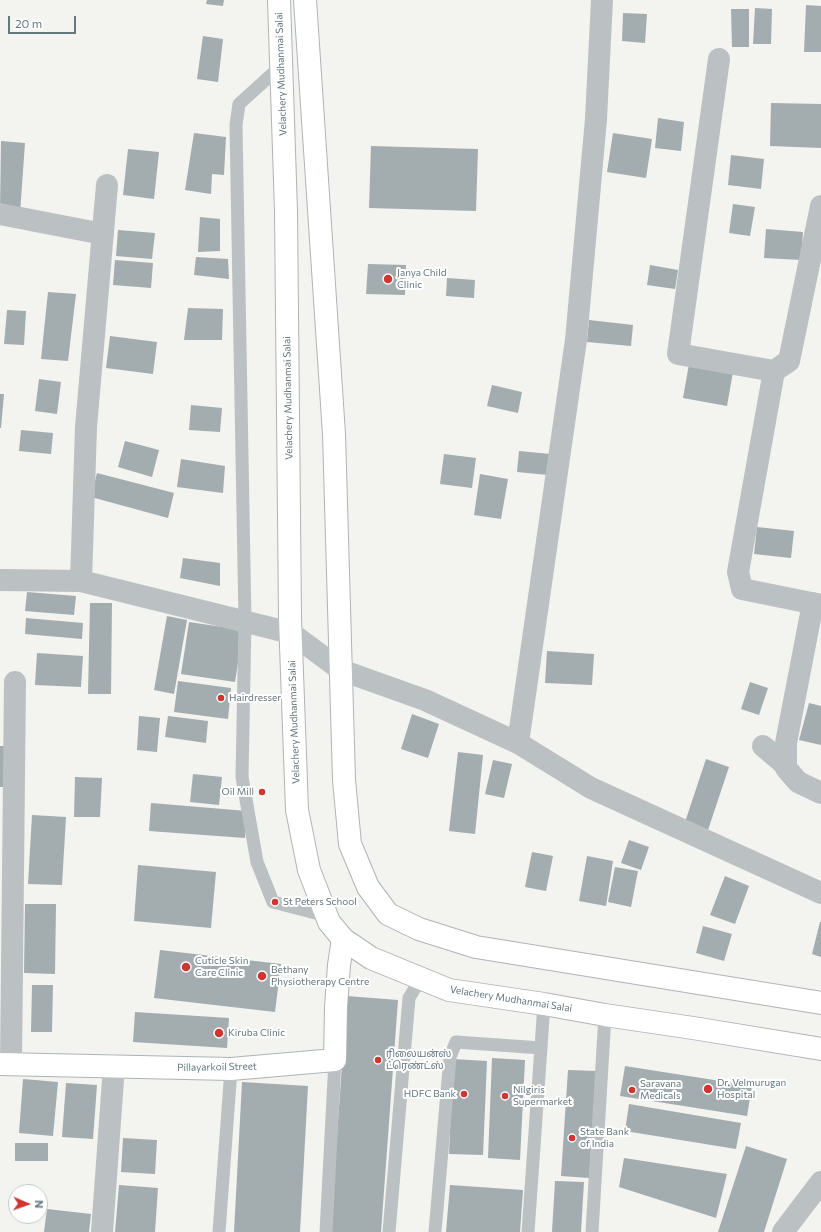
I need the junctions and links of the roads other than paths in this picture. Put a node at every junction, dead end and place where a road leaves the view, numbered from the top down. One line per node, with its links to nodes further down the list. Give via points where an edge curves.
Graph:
1 (279, 0): 5 (main road, Velachery Mudhanmai Salai)
2 (305, 0): 16 (main road, via 334,434)
3 (602, 0): 18 (street, via 596,119 576,340)
4 (719, 59): 10 (street, via 678,354)
5 (281, 66): 14 (lane, via 239,104 236,125); 15 (main road, Velachery Mudhanmai Salai, via 286,211)
6 (107, 185): 9 (street)
7 (821, 206): 10 (street, via 789,361)
8 (0, 214): 9 (street)
9 (103, 234): 12 (street, via 86,427)
10 (774, 371): 13 (street, via 738,572 742,589)
11 (0, 580): 12 (street)
12 (81, 581): 14 (street)
13 (817, 604): 20 (street, via 786,743)
14 (245, 621): 15 (street); 23 (lane, via 242,777 257,862 273,902)
15 (291, 633): 16 (street); 23 (main road, Velachery Mudhanmai Salai, via 297,810 309,870)
16 (341, 670): 18 (street, via 425,700); 26 (main road, via 344,780 350,844 368,887 388,914 419,929 476,947)
17 (15, 682): 32 (street)
18 (518, 744): 22 (street, via 591,788)
19 (762, 746): 20 (street)
20 (786, 768): 21 (street, via 798,782)
21 (821, 793)
22 (821, 893)
23 (327, 916): 24 (main road, Velachery Mudhanmai Salai)
24 (343, 939): 25 (main road, Velachery Mudhanmai Salai, via 371,958); 31 (main road, via 336,1007)
25 (425, 980): 27 (main road, Velachery Mudhanmai Salai, via 449,990); 39 (lane, via 415,988 409,998)
26 (821, 1003)
27 (544, 1004): 28 (main road, Velachery Mudhanmai Salai); 29 (lane)
28 (605, 1015): 30 (main road, Velachery Mudhanmai Salai); 42 (lane)
29 (541, 1048): 40 (lane, via 456,1042 450,1057); 41 (lane)
30 (821, 1049)
31 (335, 1060): 34 (main road, Pillayarkoil Street); 38 (lane)
32 (5, 1064): 33 (main road, Pillayarkoil Street)
33 (114, 1066): 34 (main road, Pillayarkoil Street); 36 (street)
34 (232, 1069): 37 (lane)
35 (821, 1182): 43 (street)
36 (102, 1232)
37 (219, 1232)
38 (326, 1232)
39 (389, 1232)
40 (435, 1232)
41 (528, 1232)
42 (592, 1232)
43 (783, 1232)

